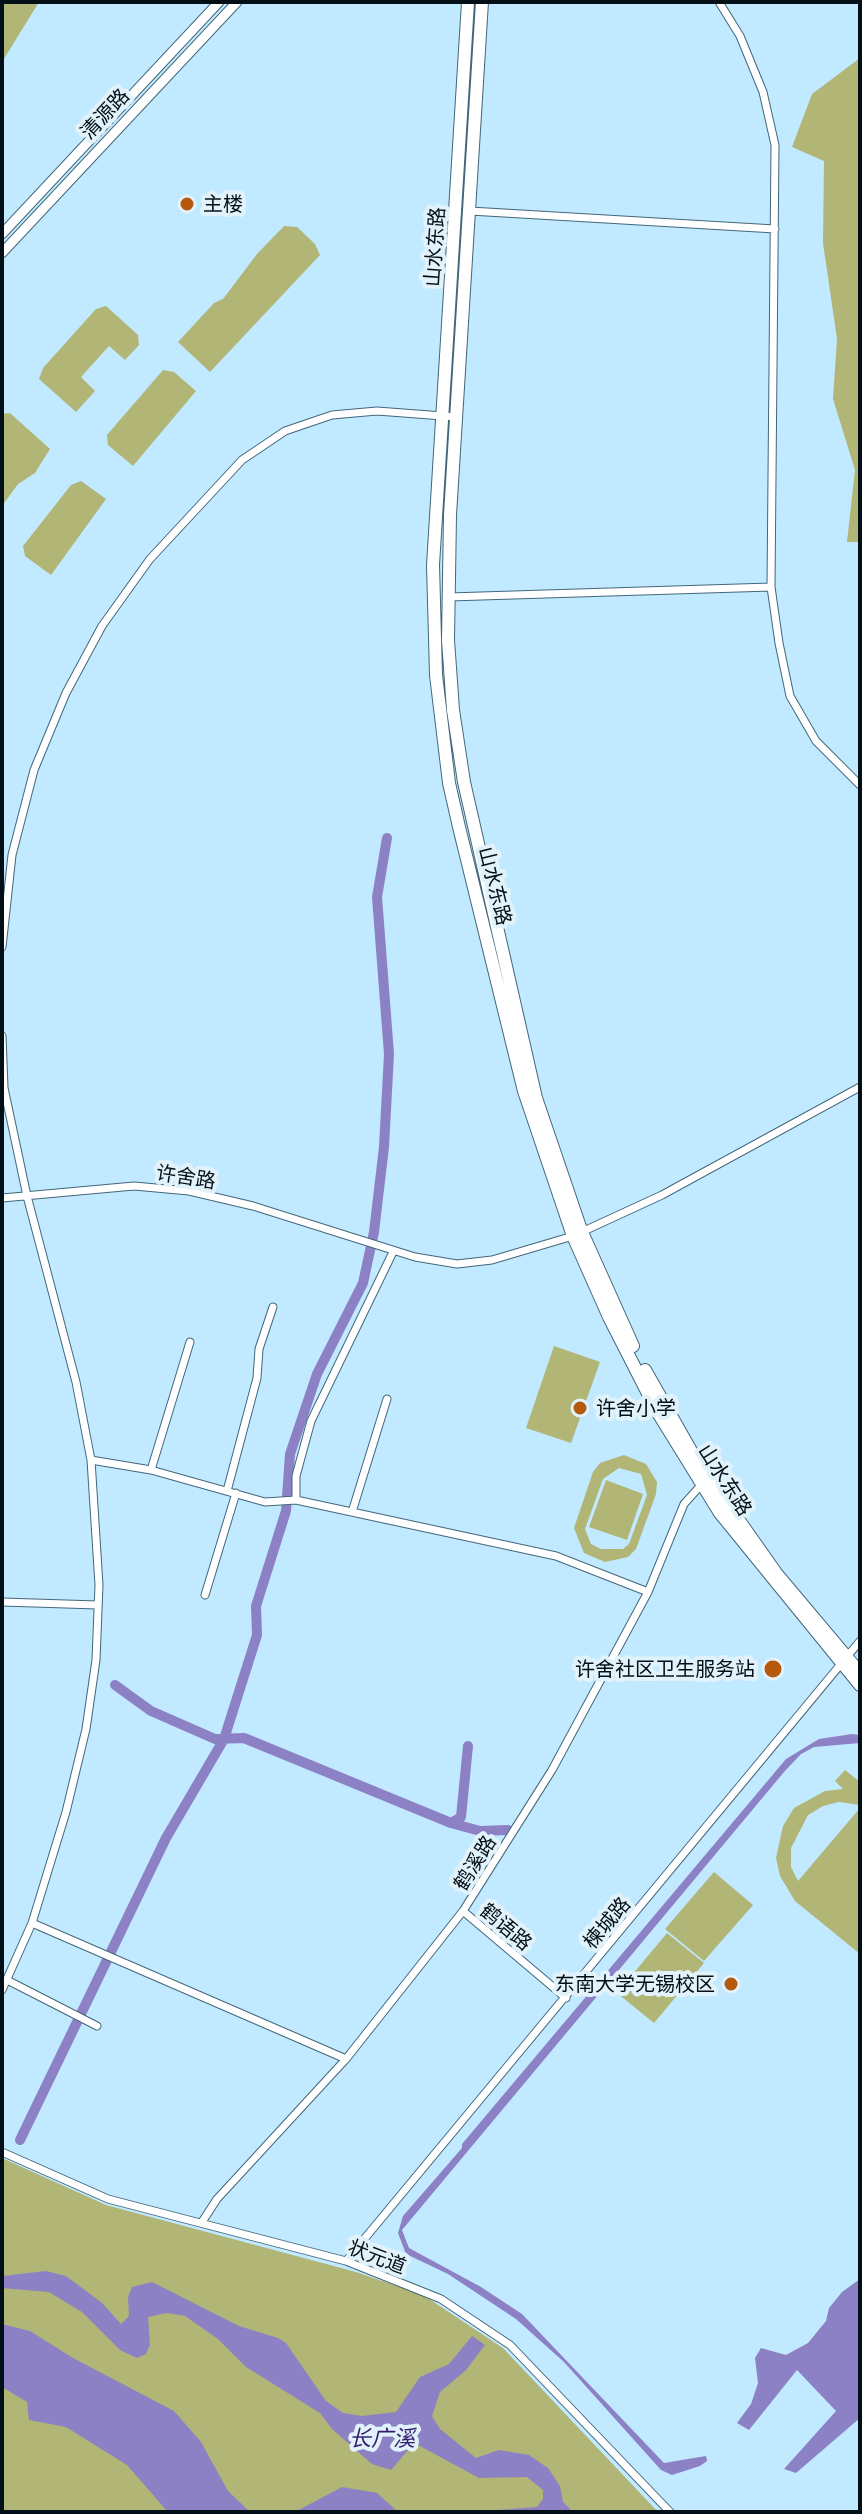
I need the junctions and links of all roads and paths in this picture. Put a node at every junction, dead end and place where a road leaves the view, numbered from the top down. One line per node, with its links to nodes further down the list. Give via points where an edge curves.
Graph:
1 (219, 2): 8 (street, 清源路)
2 (237, 2): 9 (street, 清源路)
3 (468, 2): 10 (highway, 山水东路)
4 (482, 2): 6 (highway, 山水东路)
5 (719, 2): 7 (street, via 763,92 775,145)
6 (470, 211): 7 (street); 11 (highway, 山水东路)
7 (775, 229): 12 (street)
8 (2, 234)
9 (2, 253)
10 (441, 413): 11 (street); 15 (street, via 332,415 285,431 242,460 150,559 102,626 34,770 12,855); 20 (highway, 山水东路, via 434,639 449,783 524,1091)
11 (456, 417): 13 (highway, 山水东路)
12 (771, 587): 13 (street); 14 (street, via 790,696 816,741)
13 (449, 597): 20 (highway, 山水东路, via 453,710 464,782 536,1098)
14 (860, 785)
15 (2, 947)
16 (2, 1036): 18 (street, via 4,1088)
17 (860, 1087): 20 (street, 许舍路, via 662,1195)
18 (27, 1196): 19 (street, 许舍路); 21 (street, 许舍路, via 134,1186 189,1191); 25 (street)
19 (2, 1198)
20 (577, 1233): 21 (street, 许舍路, via 530,1251 457,1264); 27 (highway, 山水东路)
21 (390, 1250): 30 (street, via 311,1421 296,1476)
22 (273, 1307): 28 (street)
23 (190, 1342): 26 (street)
24 (387, 1399): 31 (street)
25 (91, 1460): 26 (street); 35 (street)
26 (151, 1470): 28 (street)
27 (707, 1482): 32 (street, 鹤溪路, via 684,1504); 37 (highway, 山水东路)
28 (227, 1491): 29 (street)
29 (236, 1493): 30 (street, via 267,1502); 33 (street)
30 (296, 1500): 31 (street)
31 (352, 1512): 32 (street, via 556,1556)
32 (648, 1592): 40 (street, 鹤溪路, via 552,1770)
33 (205, 1595)
34 (2, 1602): 35 (street)
35 (98, 1605): 41 (street, via 86,1729)
36 (860, 1641): 37 (street, 楝城路)
37 (844, 1661): 38 (highway, 山水东路); 39 (highway, 山水东路); 44 (street, 楝城路)
38 (860, 1673)
39 (860, 1685)
40 (463, 1911): 44 (street, 鹤语路); 46 (street, 鹤溪路)
41 (32, 1923): 42 (street); 46 (street)
42 (7, 1980): 43 (street); 45 (street)
43 (2, 1990)
44 (566, 1998): 49 (street, 楝城路)
45 (97, 2026)
46 (346, 2059): 48 (street, 鹤溪路)
47 (2, 2152): 48 (street, 状元道, via 108,2199)
48 (202, 2222): 49 (street, 状元道)
49 (346, 2261): 50 (street, 状元道, via 441,2299 510,2345)
50 (670, 2512)

